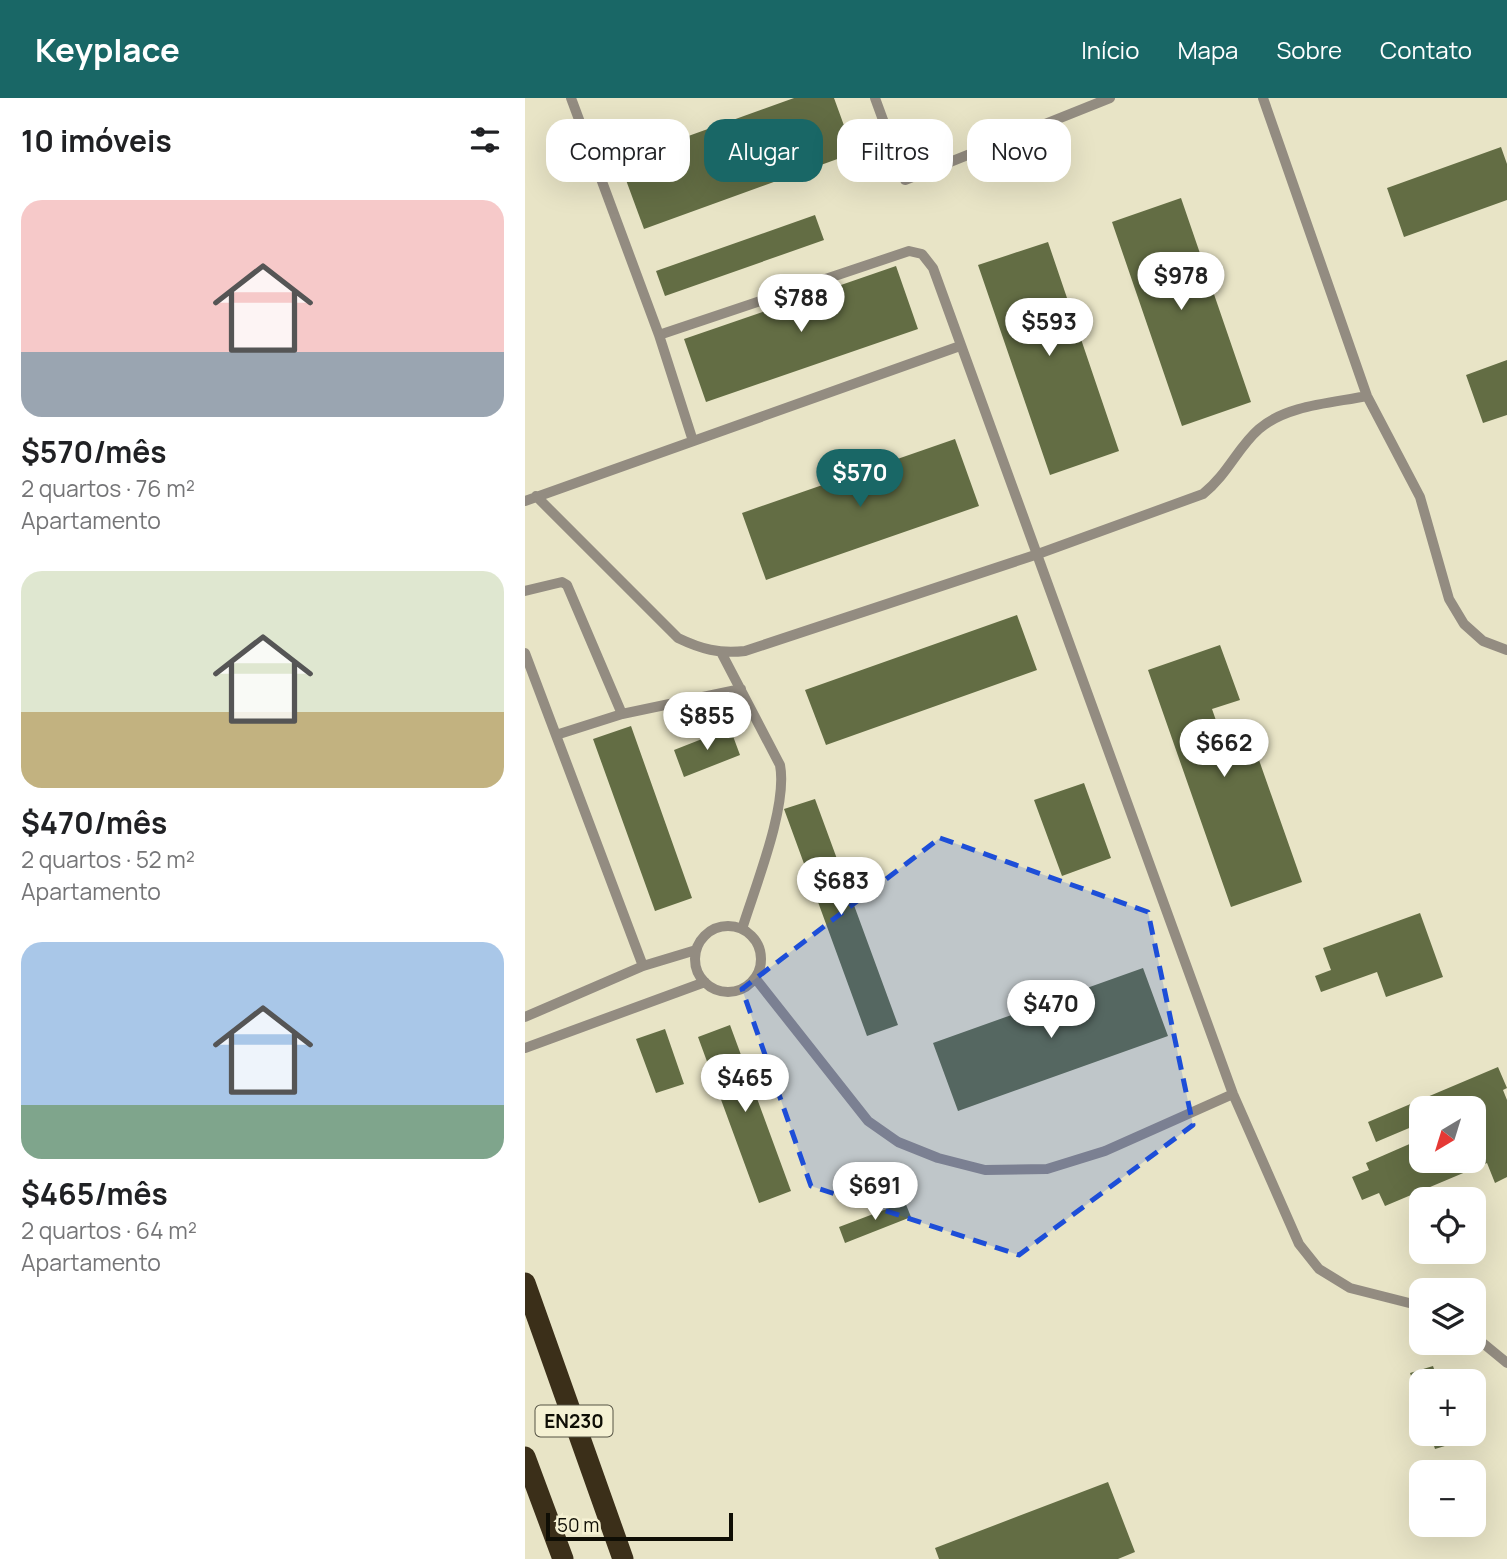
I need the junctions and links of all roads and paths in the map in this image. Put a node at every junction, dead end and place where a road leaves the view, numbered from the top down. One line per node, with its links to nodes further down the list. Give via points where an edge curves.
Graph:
1 (571, 98): 5 (lane)
2 (875, 98): 3 (lane, via 905,180)
3 (1110, 98)
4 (1263, 98): 7 (lane)
5 (659, 335): 6 (lane, via 909,251 922,254 933,268); 8 (lane)
6 (960, 346): 8 (lane); 10 (lane)
7 (1367, 396): 10 (lane, via 1289,413 1259,429 1221,480 1203,494); 12 (lane, via 1420,497 1449,599 1464,624 1483,641)
8 (692, 440): 9 (lane)
9 (530, 499): 14 (lane, via 677,638)
10 (1038, 554): 14 (lane, via 786,640); 25 (lane)
11 (525, 591): 16 (lane, via 554,582 567,586)
12 (1507, 650)
13 (525, 653): 17 (lane)
14 (722, 653): 15 (lane)
15 (741, 689): 16 (lane); 18 (lane, via 780,765 783,780)
16 (622, 714): 17 (lane)
17 (556, 734): 20 (lane)
18 (742, 929): 19 (lane, via 731,926 709,932); 21 (lane, via 758,945 760,968)
19 (696, 950): 20 (lane); 22 (lane, via 698,973)
20 (643, 966): 23 (lane)
21 (755, 978): 22 (lane, via 737,991 725,992); 25 (lane, via 868,1121 898,1142 985,1170 1047,1169 1105,1151)
22 (705, 982): 24 (lane)
23 (525, 1017)
24 (525, 1048)
25 (1233, 1094): 27 (lane, via 1299,1244 1319,1269 1350,1288)
26 (525, 1283): 32 (highway, EN230)
27 (1409, 1303)
28 (1486, 1346): 29 (lane)
29 (1507, 1363)
30 (525, 1457): 31 (highway, EN230)
31 (563, 1559)
32 (623, 1559)

